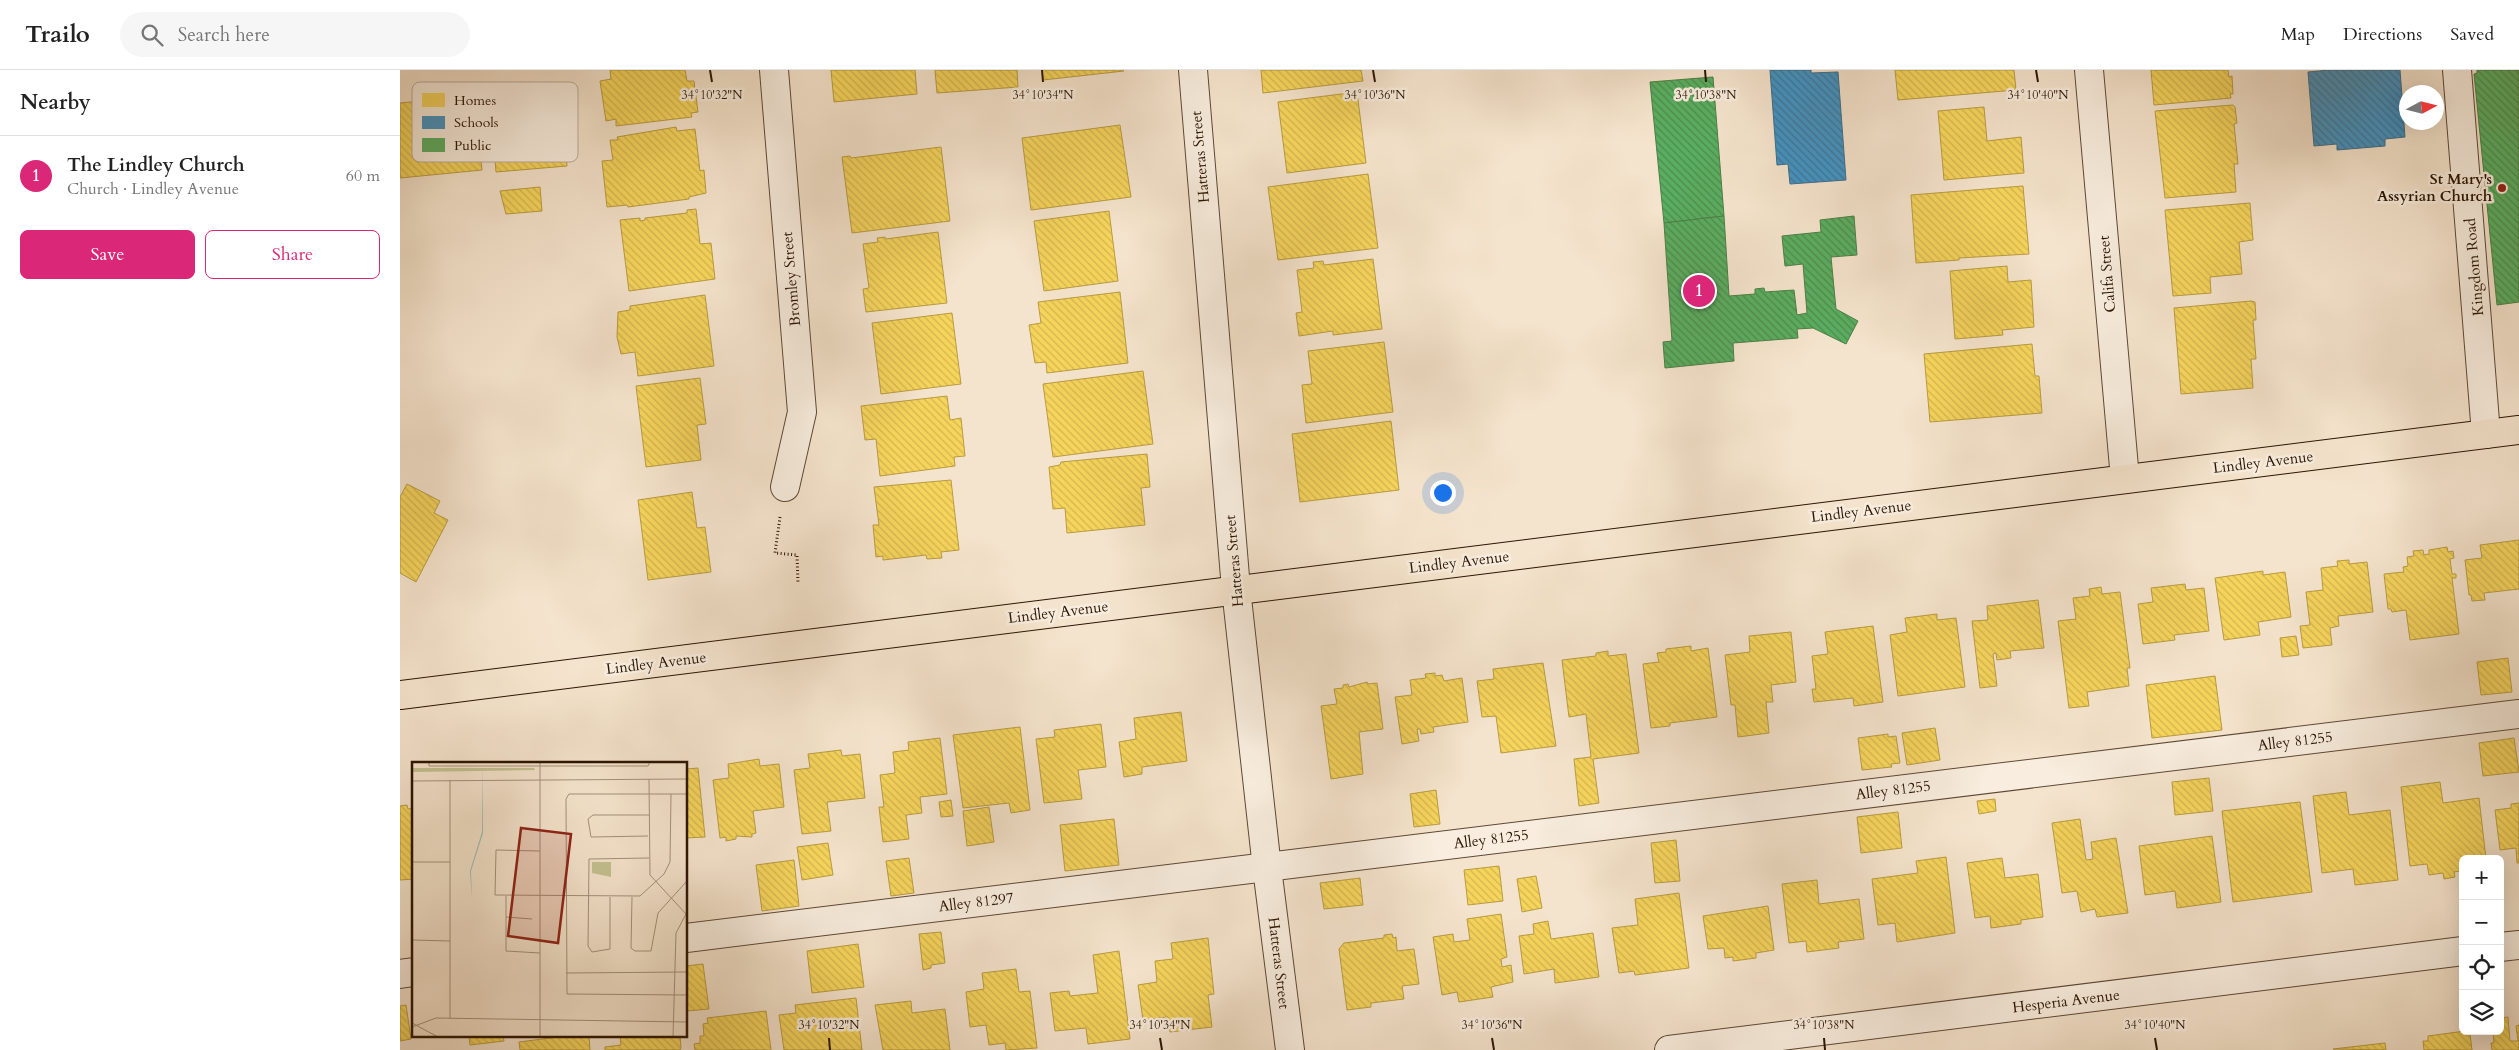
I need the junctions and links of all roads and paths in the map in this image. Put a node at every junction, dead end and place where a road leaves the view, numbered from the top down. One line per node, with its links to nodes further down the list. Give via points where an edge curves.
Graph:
1 (774, 70): 8 (street, Bromley Street, via 802,412)
2 (1193, 70): 10 (street, Hatteras Street)
3 (2089, 70): 7 (street, Califa Street)
4 (2457, 70): 6 (street, Kingdom Road)
5 (2519, 430): 6 (main road, Lindley Avenue)
6 (2486, 434): 7 (main road, Lindley Avenue)
7 (2125, 479): 10 (main road, Lindley Avenue)
8 (785, 486): 9 (path, via 775,553 798,555)
9 (798, 583)
10 (1236, 589): 11 (main road, Lindley Avenue); 13 (street, Hatteras Street)
11 (400, 695)
12 (2519, 714): 13 (street, Alley 81255, via 1310,860)
13 (1267, 868): 14 (street, Alley 81297); 18 (street, Hatteras Street)
14 (688, 938)
15 (2519, 944): 16 (street)
16 (2504, 946)
17 (2459, 952): 19 (street, Hesperia Avenue)
18 (1290, 1050)
19 (1669, 1050)

